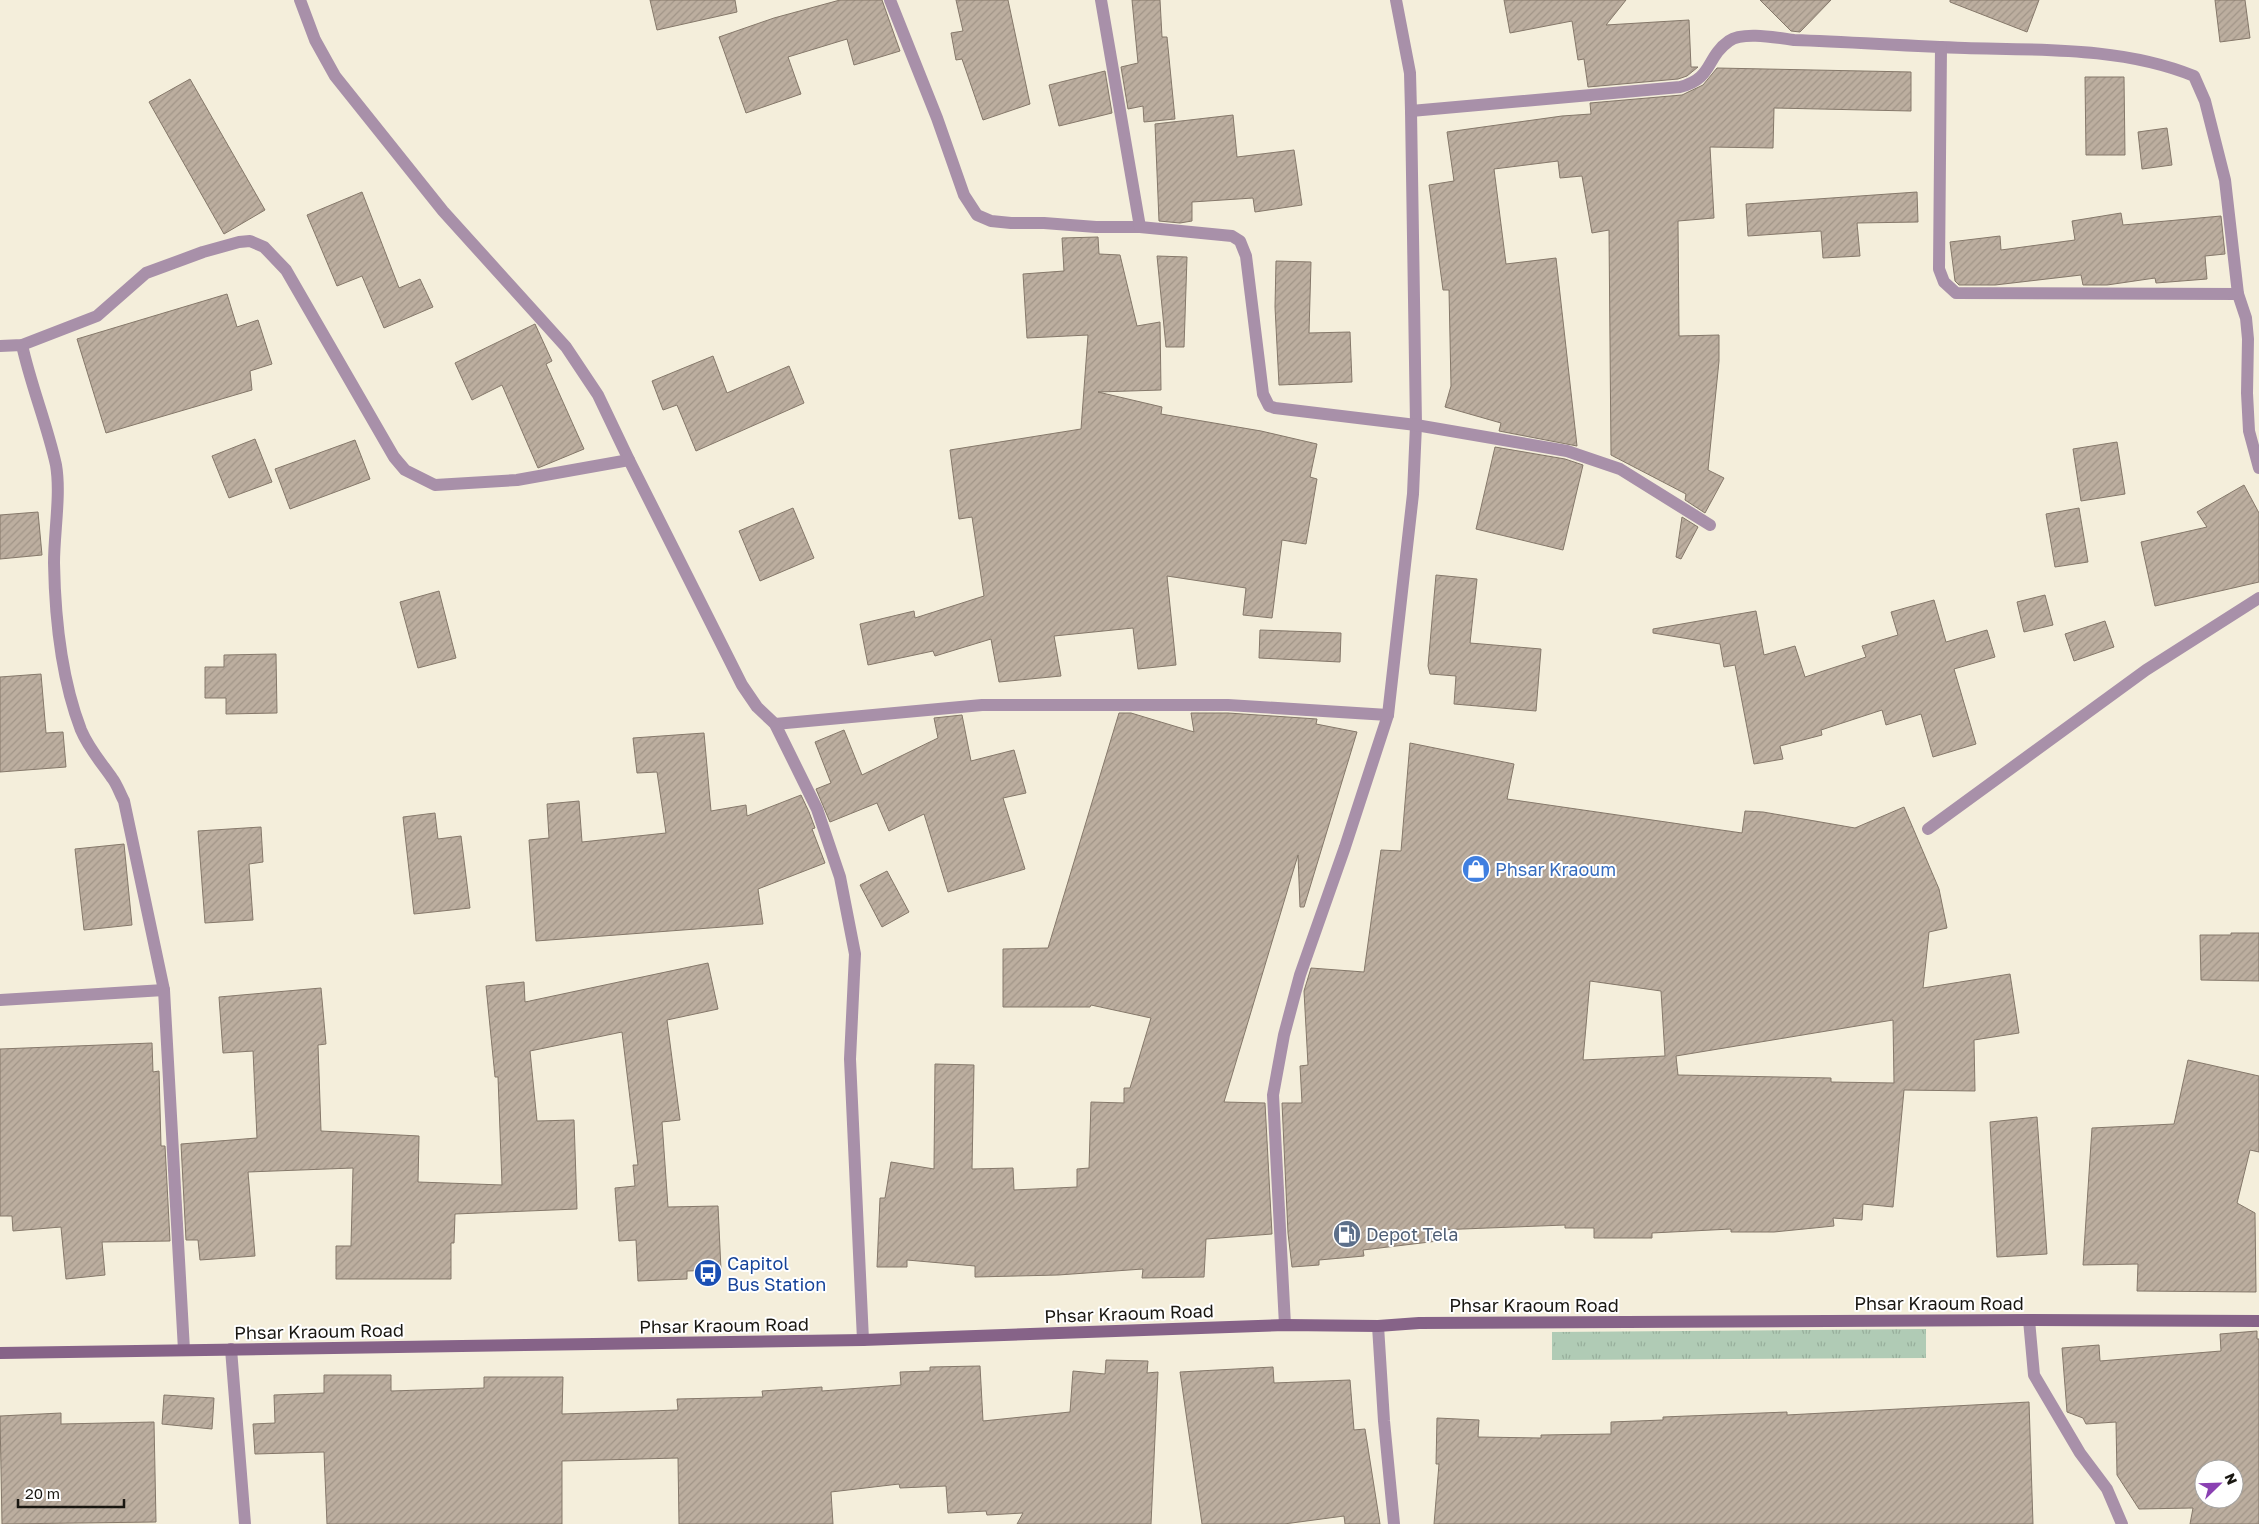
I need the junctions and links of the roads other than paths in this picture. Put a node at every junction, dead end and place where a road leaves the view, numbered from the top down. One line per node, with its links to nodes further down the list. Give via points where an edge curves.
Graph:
1 (300, 0): 13 (street, via 315,40 335,76 443,211 580,365 598,395)
2 (890, 0): 7 (street, via 938,118 964,195 977,214 991,221 1011,223)
3 (1101, 0): 7 (street)
4 (1396, 0): 6 (street, via 1410,73)
5 (1941, 47): 6 (street, via 1794,40 1757,35 1730,40 1715,55 1705,73 1694,83 1680,87); 8 (street, via 2054,50 2140,59 2194,76 2205,101 2225,180); 8 (street, via 1939,269 1944,282 1956,293)
6 (1411, 111): 12 (street)
7 (1140, 227): 12 (street, via 1232,236 1240,241 1246,256 1263,394 1269,406)
8 (2238, 294): 9 (street)
9 (2254, 341): 14 (street, via 2247,394 2249,430)
10 (22, 345): 11 (street); 13 (street, via 97,316 146,274 203,252 250,241 264,246 286,270 394,457 414,476 435,485 517,480); 20 (street, via 58,486 54,563 66,681 81,731 97,760 113,778 124,801)
11 (0, 346)
12 (1416, 425): 15 (street, via 1567,451 1620,469); 17 (street, via 1413,494)
13 (628, 460): 18 (street, via 742,685 757,707)
14 (2259, 468)
15 (1710, 525)
16 (2259, 598): 19 (street, via 2146,670)
17 (1388, 715): 18 (street, via 1228,705 982,705); 24 (street, via 1300,975 1273,1095)
18 (775, 724): 26 (street, via 817,809 840,876 855,954 850,1059)
19 (1928, 829)
20 (164, 990): 21 (street); 28 (street)
21 (0, 1000)
22 (2029, 1320): 23 (main road, Phsar Kraoum Road); 25 (main road, Phsar Kraoum Road, via 1419,1323); 32 (street, via 2034,1375 2080,1452 2107,1489)
23 (2259, 1321)
24 (1285, 1325): 25 (main road, Phsar Kraoum Road); 26 (main road, Phsar Kraoum Road)
25 (1378, 1326): 31 (street)
26 (864, 1340): 27 (main road, Phsar Kraoum Road)
27 (231, 1349): 28 (main road, Phsar Kraoum Road); 30 (street)
28 (184, 1350): 29 (main road, Phsar Kraoum Road)
29 (0, 1353)
30 (245, 1524)
31 (1394, 1524)
32 (2122, 1524)

